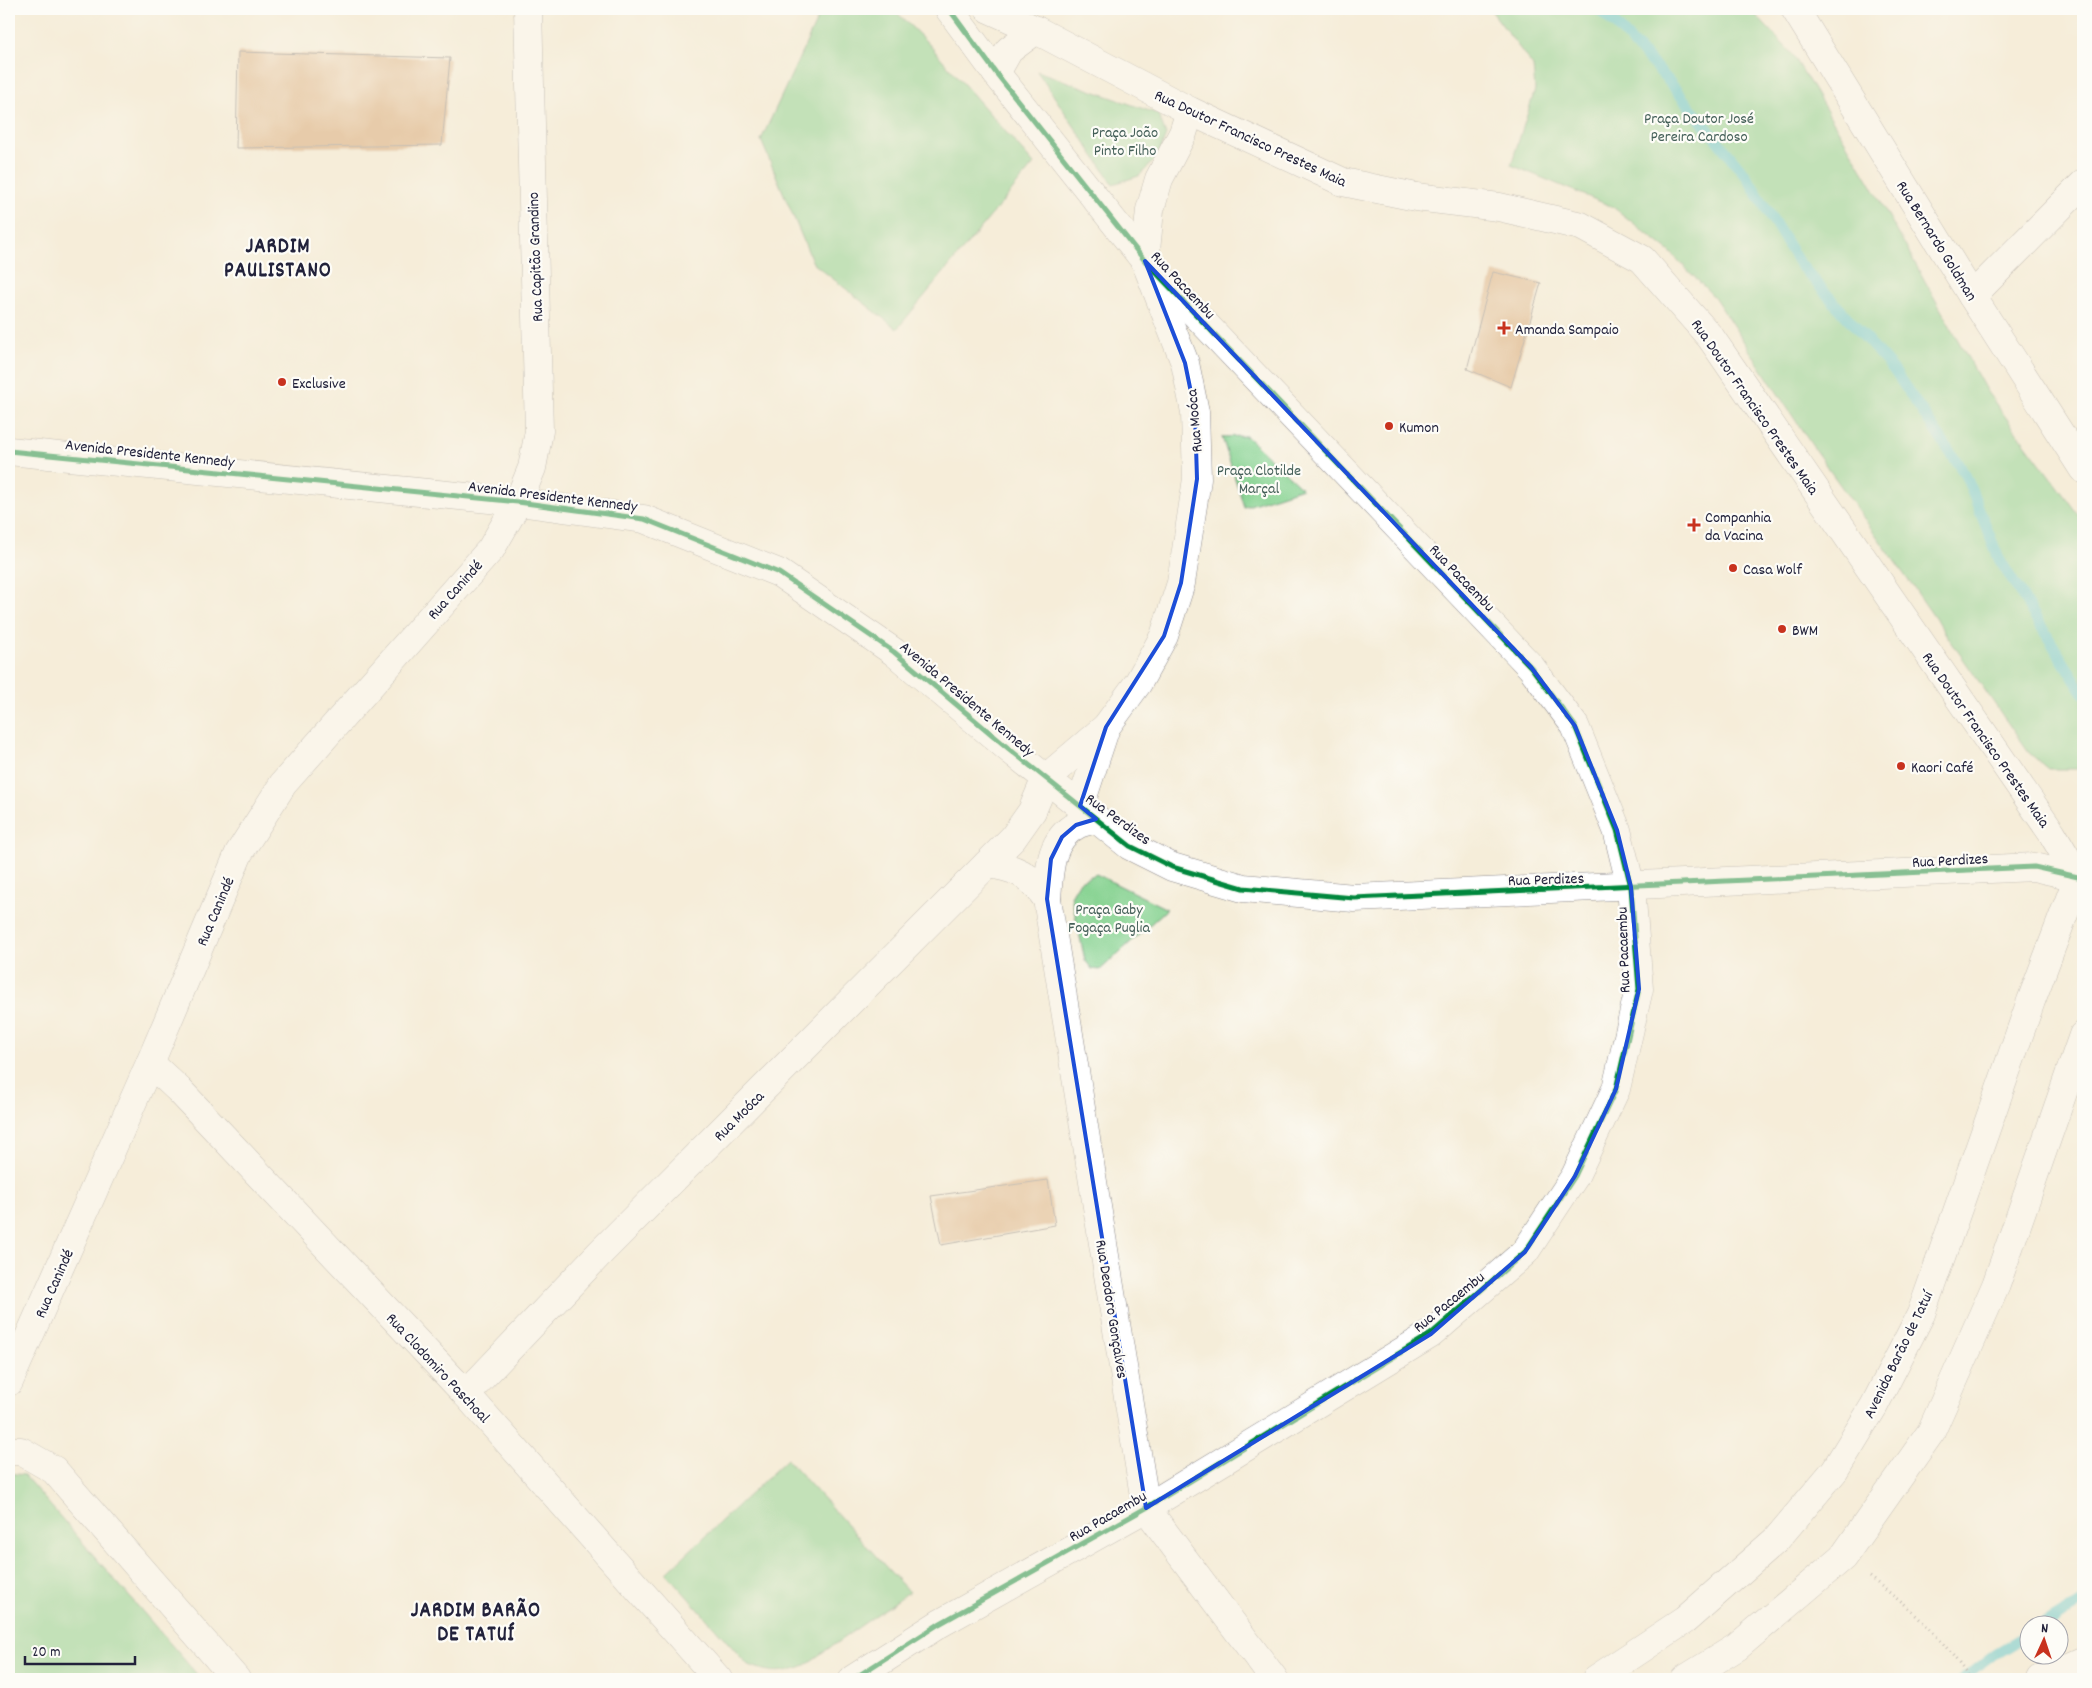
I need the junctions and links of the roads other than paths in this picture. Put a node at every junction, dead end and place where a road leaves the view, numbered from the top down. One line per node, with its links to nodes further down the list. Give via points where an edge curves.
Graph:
1 (528, 9): 13 (street, Rua Capitão Grandino, via 539,431 532,468)
2 (949, 9): 6 (street, Rua Pacaembu)
3 (989, 9): 5 (street, Rua Doutor Francisco Prestes Maia)
4 (1795, 9): 10 (street, Rua Bernardo Goldman)
5 (1036, 30): 6 (street, via 1009,50); 7 (street, Rua Doutor Francisco Prestes Maia)
6 (996, 73): 9 (street, Rua Pacaembu)
7 (1190, 111): 9 (street, Rua Moóca, via 1183,133 1159,179 1150,210); 20 (street, Rua Doutor Francisco Prestes Maia, via 1343,182 1416,197 1499,207 1581,226 1642,259 1711,338)
8 (2083, 184): 10 (street)
9 (1145, 261): 14 (street, Rua Moóca, via 1185,363 1195,412 1197,479 1181,583 1164,636 1138,683); 21 (street, Rua Pacaembu, via 1531,667 1575,726 1617,830)
10 (1972, 296): 12 (street, Rua Bernardo Goldman)
11 (9, 451): 13 (street, Avenida Presidente Kennedy)
12 (2083, 469)
13 (518, 502): 15 (street, Avenida Presidente Kennedy, via 644,519 779,572 894,652); 24 (street, Rua Canindé, via 491,549 283,784 239,853)
14 (1106, 726): 16 (street, Rua Moóca); 17 (street, Rua Moóca)
15 (1008, 748): 16 (street, Avenida Presidente Kennedy); 18 (street, Rua Moóca, via 1021,775 1024,795 1023,810)
16 (1046, 778): 17 (street, Rua Perdizes); 18 (street, Rua Moóca, via 1032,811)
17 (1088, 813): 21 (street, Rua Perdizes, via 1130,846 1172,867 1243,888 1354,898); 22 (street, Rua Deodoro Gonçalves, via 1062,837 1051,859)
18 (1013, 838): 19 (street, Rua Moóca)
19 (987, 864): 22 (street, via 1021,872 1037,885); 26 (street, Rua Moóca, via 606,1247)
20 (2082, 876): 21 (street, Rua Perdizes, via 2034,867); 34 (street, Avenida Barão de Tatuí, via 2033,994 1920,1314 1874,1406 1836,1470 1776,1540 1685,1620)
21 (1631, 887): 28 (street, Rua Pacaembu, via 1639,989 1616,1089 1575,1176 1525,1252 1431,1334)
22 (1047, 899): 28 (street, Rua Deodoro Gonçalves)
23 (2083, 1035): 35 (street, via 1996,1285 1930,1432 1843,1557 1737,1647)
24 (150, 1063): 25 (street, Rua Canindé); 26 (street, Rua Clodomiro Paschoal)
25 (9, 1382)
26 (466, 1394): 31 (street, Rua Clodomiro Paschoal)
27 (9, 1451): 30 (street, via 21,1452 54,1470)
28 (1146, 1508): 32 (street, Rua Pacaembu, via 939,1624); 33 (street, Rua Deodoro Gonçalves)
29 (2083, 1660): 36 (street)
30 (236, 1679)
31 (718, 1679)
32 (853, 1679)
33 (1274, 1679)
34 (1596, 1679)
35 (1685, 1679)
36 (2040, 1679)

